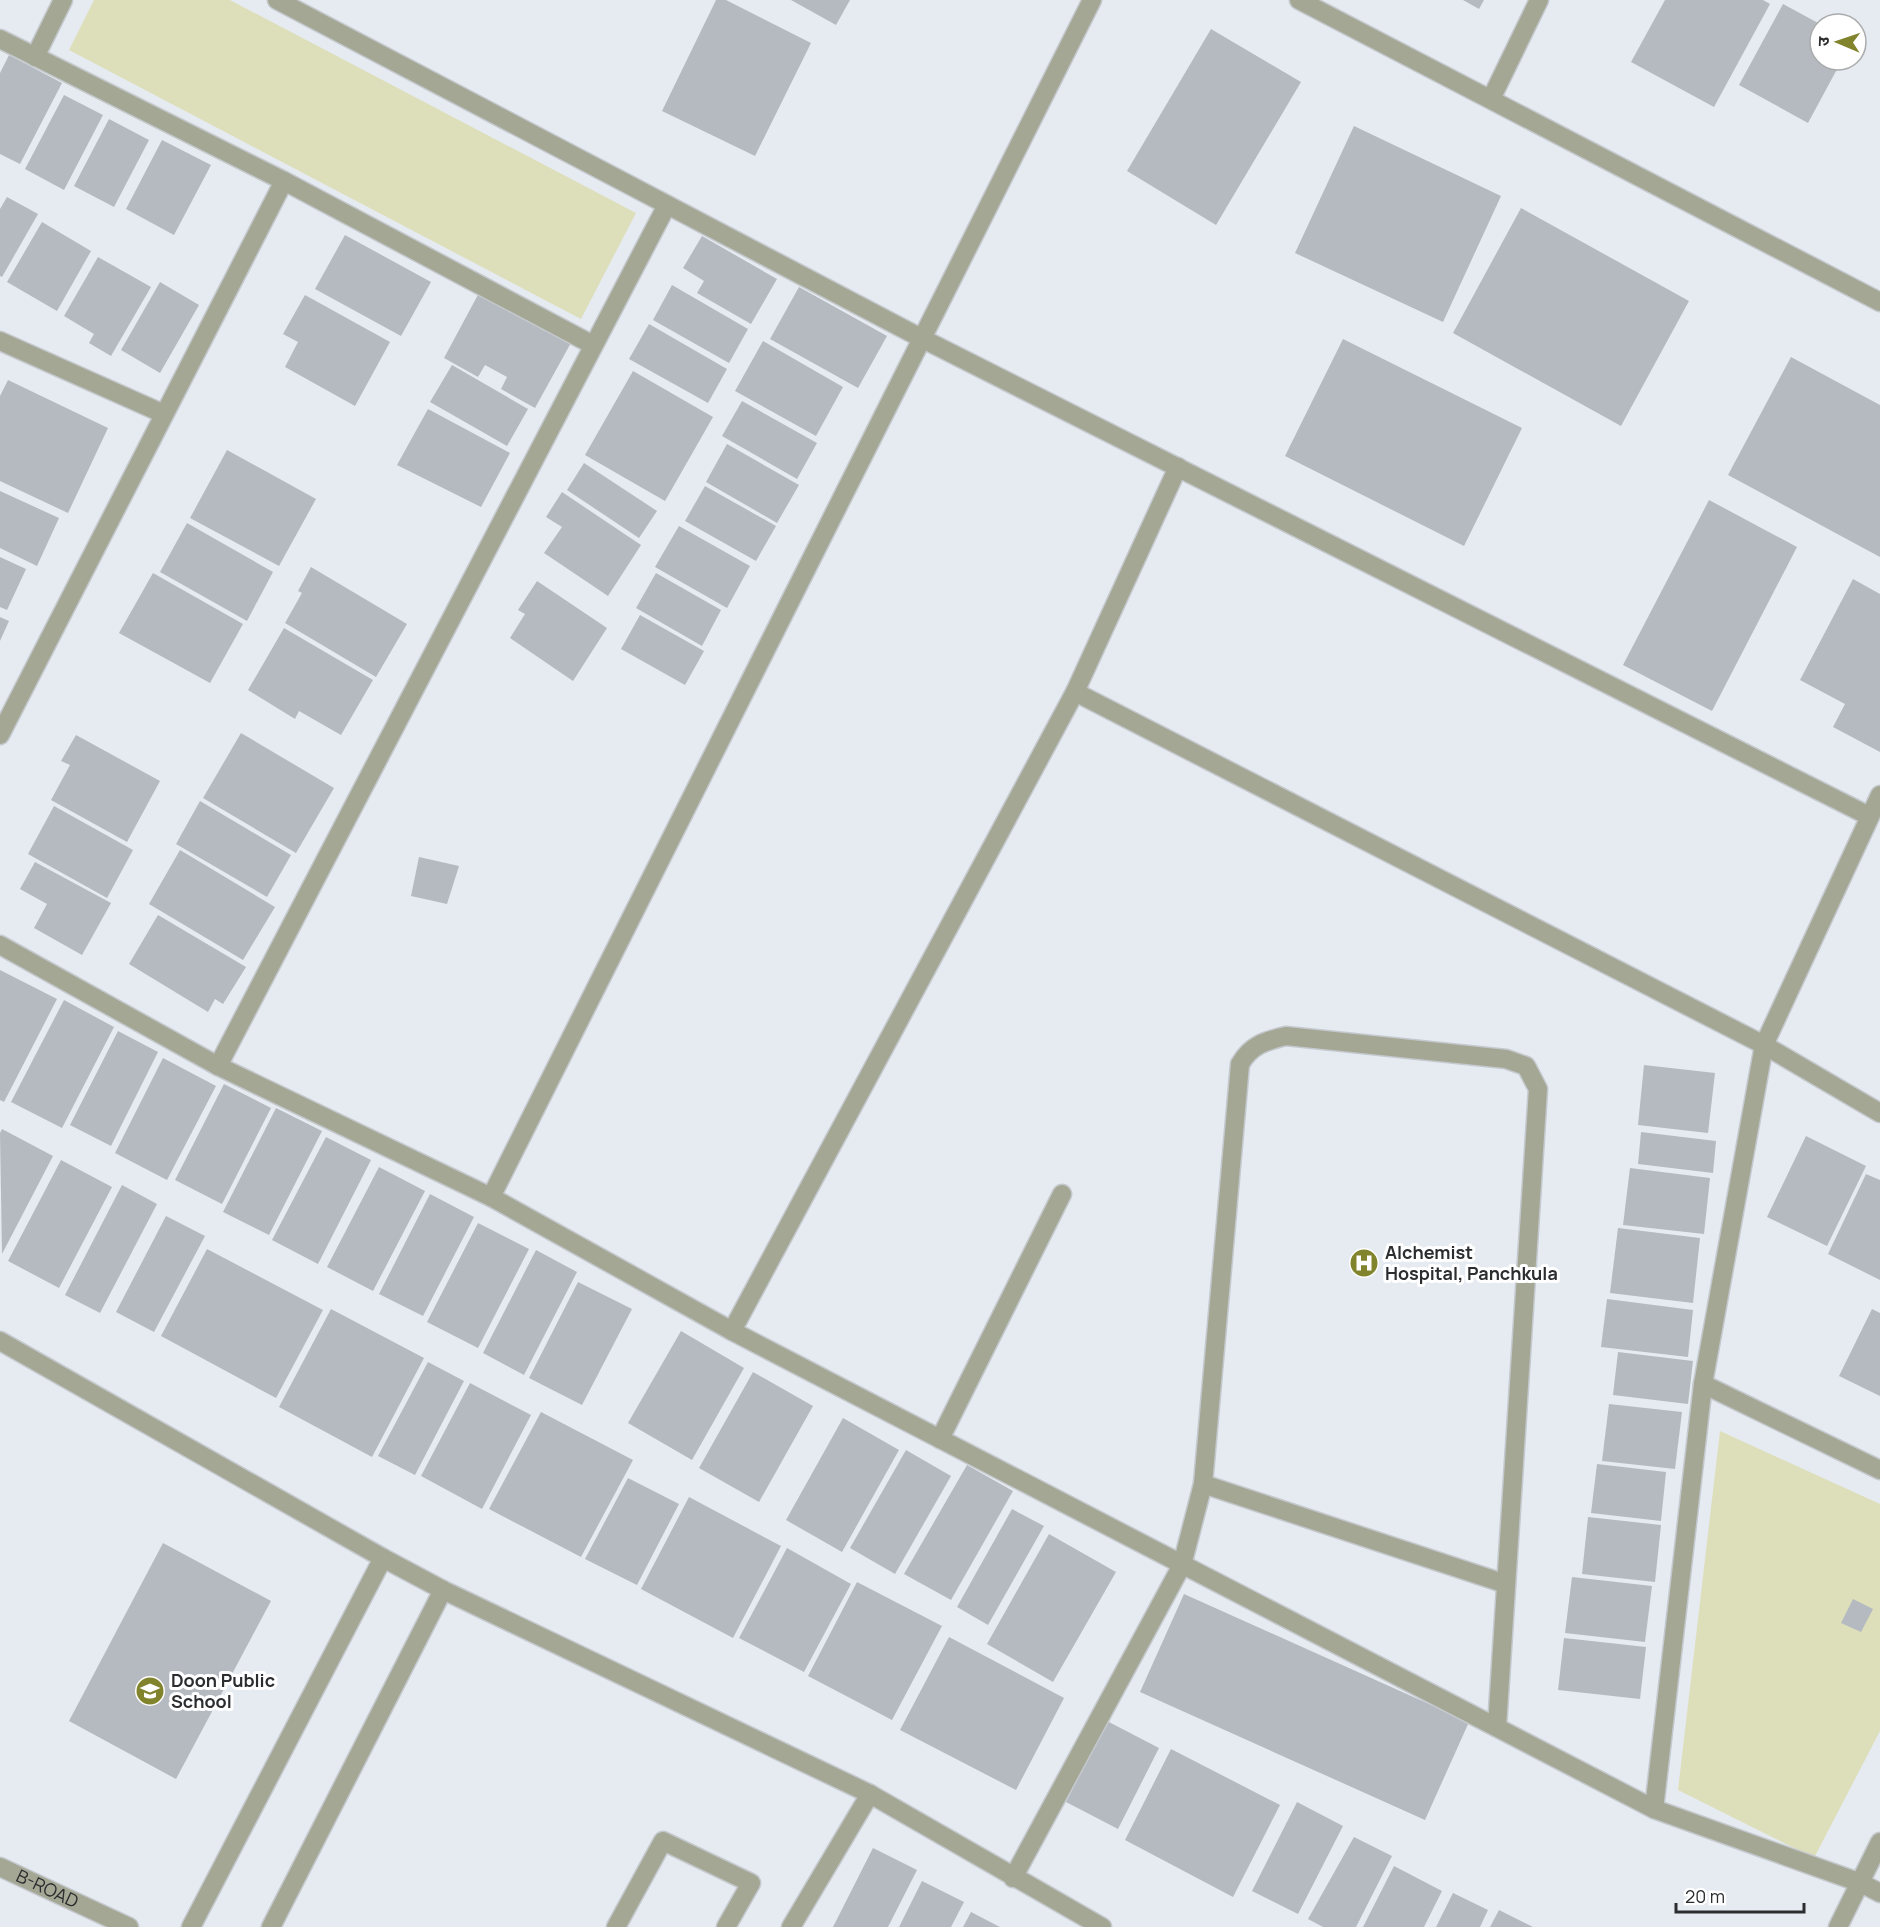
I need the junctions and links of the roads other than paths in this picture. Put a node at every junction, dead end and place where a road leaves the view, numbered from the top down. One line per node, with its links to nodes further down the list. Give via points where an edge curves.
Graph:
1 (63, 0): 7 (street)
2 (277, 0): 10 (street)
3 (1092, 0): 12 (street)
4 (1299, 0): 8 (street)
5 (1539, 0): 8 (street)
6 (0, 39): 7 (street)
7 (34, 57): 9 (street)
8 (1491, 99): 11 (street)
9 (284, 181): 14 (street); 15 (street)
10 (667, 205): 12 (street); 14 (street)
11 (1880, 302)
12 (921, 338): 16 (street); 26 (street)
13 (0, 341): 15 (street)
14 (593, 345): 23 (street)
15 (164, 414): 18 (street)
16 (1178, 467): 17 (street); 20 (street)
17 (1075, 692): 22 (street); 27 (street)
18 (0, 735)
19 (1880, 795): 20 (street)
20 (1869, 816): 22 (street)
21 (0, 945): 23 (street)
22 (1764, 1045): 24 (street); 29 (street)
23 (218, 1066): 26 (street)
24 (1880, 1113)
25 (1062, 1194): 30 (street)
26 (491, 1197): 27 (street)
27 (732, 1331): 30 (street)
28 (0, 1341): 33 (street)
29 (1703, 1384): 31 (street); 39 (street)
30 (940, 1439): 34 (street)
31 (1880, 1470)
32 (1203, 1484): 34 (street); 35 (street); 35 (street, via 1240,1064 1247,1052 1260,1043 1286,1036 1506,1059 1526,1066 1538,1089)
33 (383, 1558): 36 (street); 46 (street)
34 (1182, 1565): 37 (street); 42 (street)
35 (1506, 1584): 37 (street)
36 (443, 1590): 38 (street); 47 (street)
37 (1497, 1727): 39 (street)
38 (870, 1794): 42 (street); 50 (street)
39 (1654, 1809): 43 (street)
40 (1880, 1842): 43 (street)
41 (0, 1867): 45 (street, B-ROAD)
42 (1013, 1878): 51 (street)
43 (1861, 1883): 44 (street); 52 (street)
44 (1880, 1893)
45 (129, 1927)
46 (191, 1927)
47 (272, 1927)
48 (616, 1927): 49 (street, via 663,1841 751,1883)
49 (726, 1927)
50 (791, 1927)
51 (1102, 1927)
52 (1838, 1927)

